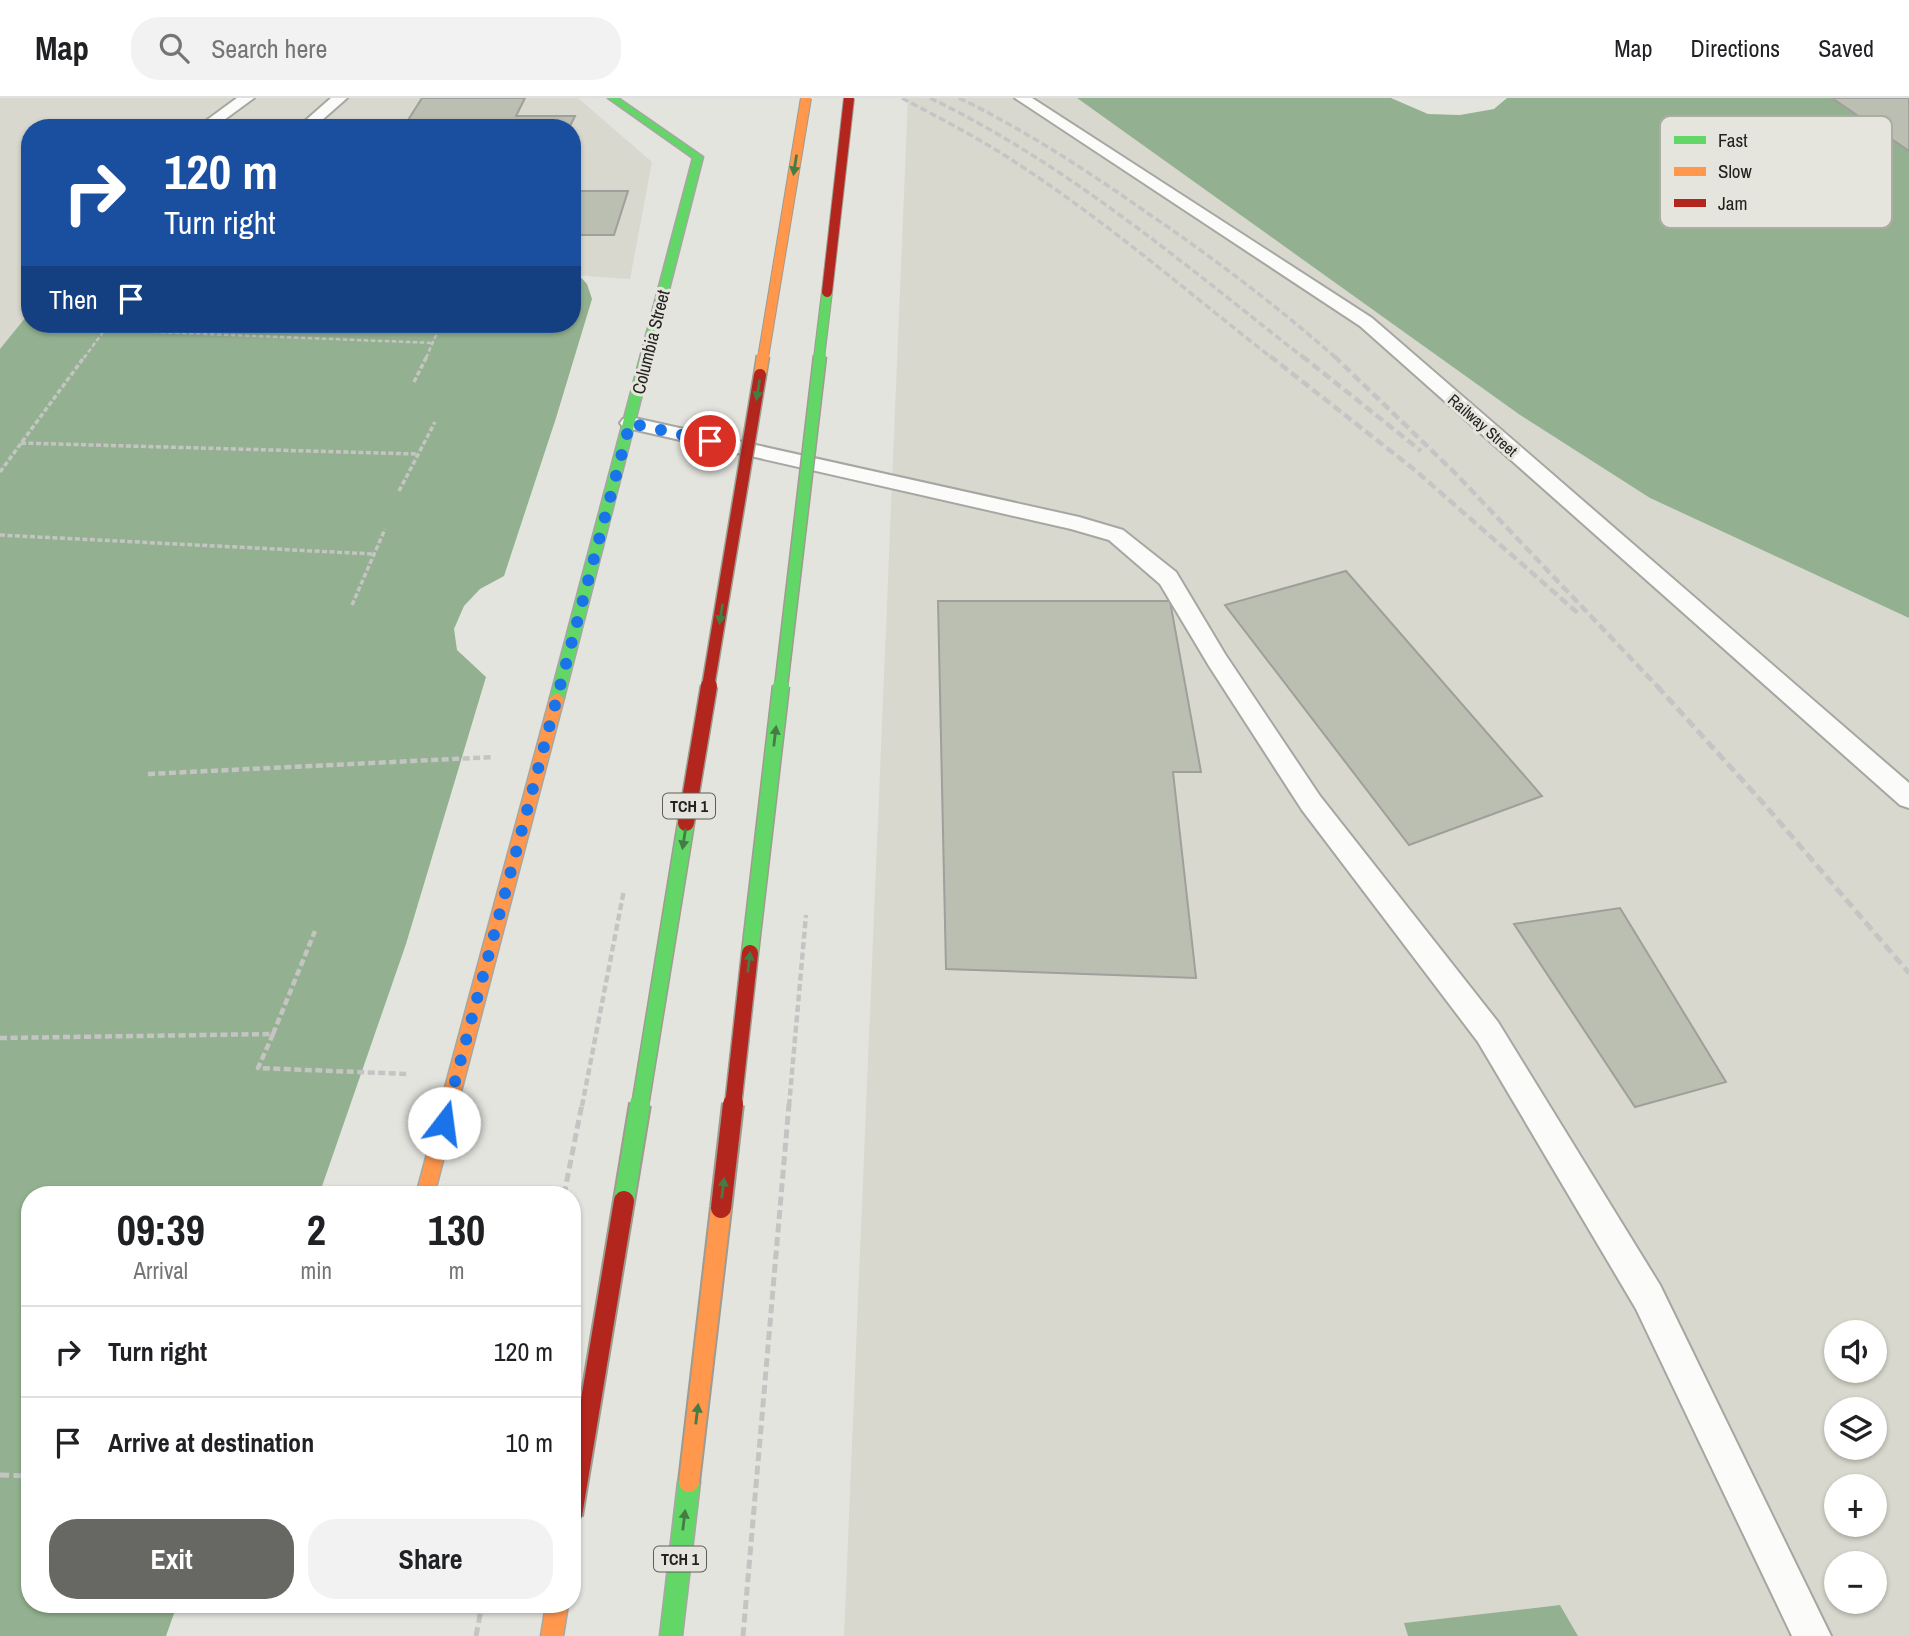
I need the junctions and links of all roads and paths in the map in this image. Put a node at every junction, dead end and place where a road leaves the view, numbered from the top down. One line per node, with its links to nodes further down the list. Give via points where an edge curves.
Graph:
1 (247, 98): 7 (lane)
2 (340, 98): 8 (lane)
3 (612, 98): 15 (main road, Columbia Street, via 698,157)
4 (806, 98): 32 (main road, TCH 1, one-way to 32, bridge)
5 (849, 98): 39 (main road, TCH 1, one-way to 5, bridge)
6 (1022, 98): 26 (lane, Railway Street, via 1366,322)
7 (216, 119)
8 (315, 119)
9 (103, 333): 16 (path)
10 (181, 333): 12 (path)
11 (438, 333): 12 (path)
12 (434, 343): 13 (path)
13 (414, 382)
14 (435, 422): 17 (path)
15 (630, 423): 24 (main road, Columbia Street); 40 (lane, via 1072,522 1116,536 1168,578 1311,803 1488,1032 1648,1297)
16 (21, 443): 17 (path); 18 (path)
17 (416, 454): 19 (path)
18 (0, 472)
19 (399, 491)
20 (385, 529): 22 (path)
21 (0, 535): 22 (path)
22 (373, 554): 23 (path)
23 (352, 605)
24 (540, 755): 25 (path); 30 (main road, Columbia Street)
25 (148, 774)
26 (1909, 798)
27 (315, 931): 28 (path)
28 (273, 1034): 29 (path); 30 (path, via 258,1068)
29 (0, 1038)
30 (457, 1076): 31 (main road, Columbia Street)
31 (427, 1186)
32 (581, 1460)
33 (0, 1475): 34 (path)
34 (21, 1476)
35 (480, 1613): 37 (path)
36 (556, 1613): 38 (main road)
37 (476, 1636)
38 (552, 1636)
39 (671, 1636)
40 (1812, 1636)

